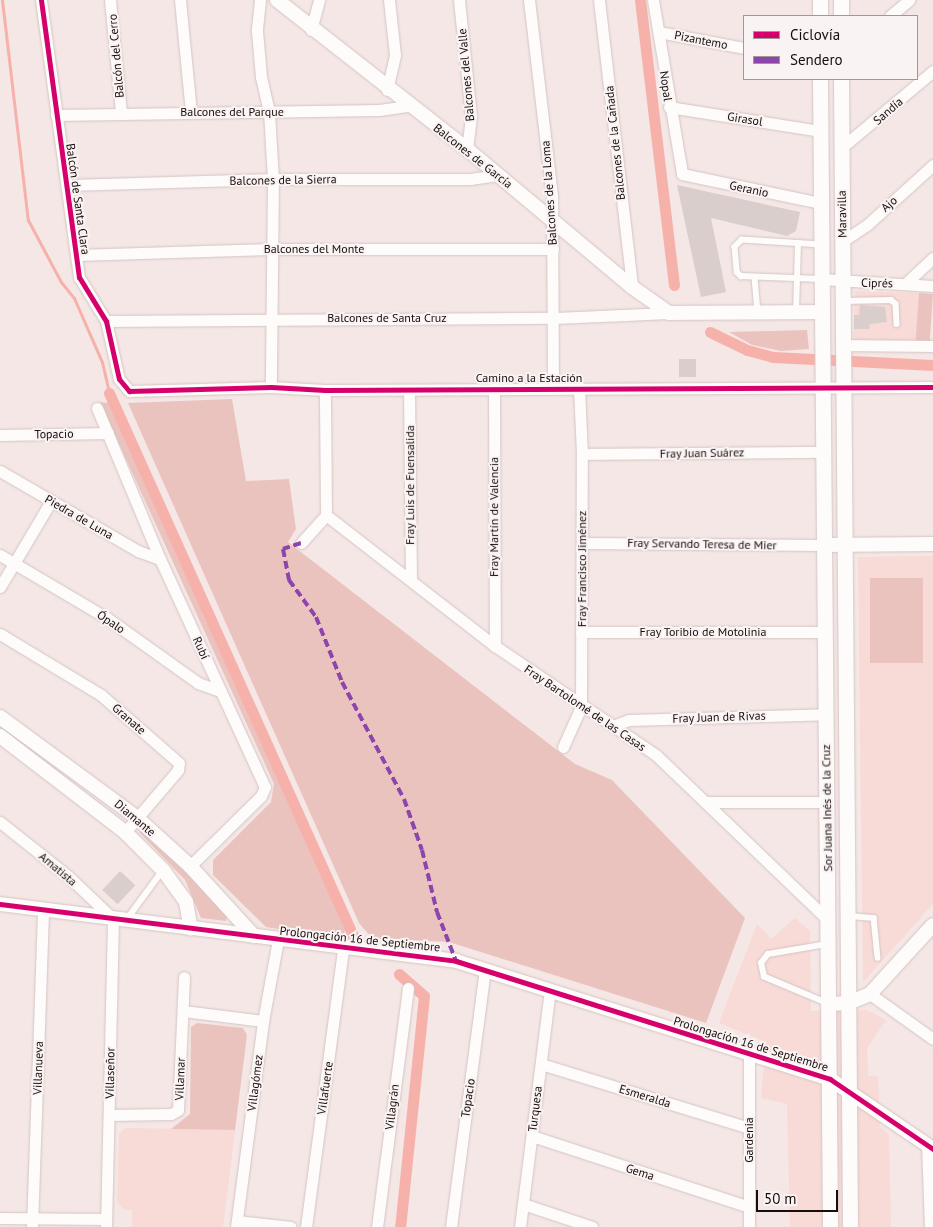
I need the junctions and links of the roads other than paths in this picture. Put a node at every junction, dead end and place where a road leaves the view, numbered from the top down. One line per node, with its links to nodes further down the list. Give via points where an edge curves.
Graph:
1 (42, 0): 30 (street, Balcón de Santa Clara)
2 (110, 0): 27 (street, Balcón del Cerro)
3 (180, 0): 28 (street)
4 (260, 0): 29 (street, via 257,31 261,77)
5 (277, 0): 18 (street, Balcones de García)
6 (319, 0): 18 (street)
7 (389, 0): 24 (street, via 395,56)
8 (459, 0): 33 (street, Balcones del Valle, via 471,117)
9 (529, 0): 40 (street, Balcones de la Loma)
10 (599, 0): 54 (street, Balcones de la Cañada)
11 (654, 0): 19 (street, Nopal)
12 (820, 0): 15 (main road)
13 (841, 0): 16 (main road)
14 (909, 0): 17 (street)
15 (820, 15)
16 (841, 15)
17 (891, 15)
18 (311, 30): 24 (street, Balcones de García)
19 (658, 32): 20 (street, Pizantemo); 26 (street, Nopal)
20 (743, 48)
21 (933, 71): 32 (street, Sandía)
22 (820, 80): 31 (main road, Maravilla)
23 (841, 80): 32 (main road, Maravilla)
24 (387, 90): 25 (street, Balcones de García)
25 (409, 106): 29 (street, Balcones del Parque, via 380,110); 33 (street, Balcones de García)
26 (669, 107): 31 (street, Girasol); 35 (street, Nopal)
27 (121, 112): 28 (street, Balcones del Parque); 30 (street, Balcones del Parque)
28 (191, 112): 29 (street, Balcones del Parque)
29 (269, 112): 37 (street)
30 (56, 115): 38 (street, Balcón de Santa Clara)
31 (820, 131): 39 (main road, Maravilla)
32 (841, 148): 41 (main road, Maravilla)
33 (467, 150): 36 (street, Balcones de García)
34 (933, 165): 41 (street, Ajo, via 868,224)
35 (680, 171): 39 (street, Geranio, via 684,176)
36 (498, 175): 37 (street, Balcones de la Sierra, via 470,179); 40 (street, Balcones de García)
37 (273, 179): 38 (street, Balcones de la Sierra); 44 (street)
38 (68, 185): 46 (street, Balcón de Santa Clara)
39 (821, 203): 43 (main road, Maravilla)
40 (552, 219): 45 (street, Balcones de la Loma); 54 (street, Balcones de García)
41 (843, 241): 51 (main road, Maravilla)
42 (798, 244): 43 (lane); 48 (lane, via 738,242 735,247 737,272 740,276); 49 (lane)
43 (821, 245): 50 (main road, Maravilla)
44 (270, 249): 45 (street, Balcones del Monte); 46 (street, Balcones del Monte); 60 (street)
45 (553, 249): 61 (street, Balcones de la Loma)
46 (76, 255): 62 (street, Balcón de Santa Clara, via 79,277)
47 (933, 258): 52 (street)
48 (755, 278): 49 (lane); 56 (lane)
49 (798, 279): 50 (lane); 57 (lane)
50 (821, 279): 51 (street, Ciprés); 58 (main road, Maravilla)
51 (842, 282): 52 (street, Ciprés); 55 (main road, Maravilla)
52 (905, 284): 53 (street, Ciprés)
53 (933, 286)
54 (632, 287): 59 (street, Balcones de García)
55 (842, 301): 63 (lane, via 891,300 896,304); 65 (main road, Maravilla)
56 (758, 312): 57 (street); 59 (street)
57 (796, 312): 58 (street)
58 (822, 312): 67 (main road, Maravilla)
59 (668, 313): 61 (street, Balcones de Santa Cruz)
60 (273, 318): 61 (street, Balcones de Santa Cruz); 62 (street, Balcones de Santa Cruz); 68 (street)
61 (555, 318): 69 (street, Balcones de la Loma)
62 (106, 321): 73 (street, Balcón de Santa Clara, via 119,380)
63 (897, 324)
64 (933, 346): 65 (street)
65 (842, 347): 66 (main road, Maravilla)
66 (842, 382): 67 (street, Camino a la Estación); 70 (street, Camino a la Estación); 88 (main road, Sor Juana Inés de la Cruz)
67 (823, 383): 72 (street, Camino a la Estación); 79 (main road, Sor Juana Inés de la Cruz)
68 (271, 387): 73 (street, Camino a la Estación); 74 (street, Camino a la Estación)
69 (553, 387): 71 (street, Camino a la Estación); 72 (street, Camino a la Estación)
70 (933, 387)
71 (494, 388): 75 (street, Camino a la Estación); 97 (street, Fray Martín de Valencia)
72 (580, 388): 80 (street, Fray Francisco Jiménez)
73 (125, 390)
74 (325, 390): 75 (street, Camino a la Estación); 83 (street)
75 (409, 390): 92 (street, Fray Luis de Fuensalida)
76 (97, 408): 77 (street, Rubí)
77 (108, 432): 78 (street, Topacio); 90 (street, Rubí)
78 (0, 435)
79 (823, 452): 80 (street, Fray Juan Suárez); 87 (main road, Sor Juana Inés de la Cruz)
80 (582, 454): 84 (street, Fray Francisco Jiménez)
81 (0, 471): 82 (street, Piedra de Luna)
82 (51, 501): 90 (street, Piedra de Luna, via 138,551); 91 (street)
83 (326, 515): 85 (street); 92 (street, Fray Bartolomé de las Casas)
84 (582, 542): 87 (street, Fray Servando Teresa de Mier); 94 (street, Fray Francisco Jiménez)
85 (302, 543)
86 (933, 544): 88 (street)
87 (823, 545): 88 (street); 95 (main road, Sor Juana Inés de la Cruz)
88 (846, 545): 114 (main road, Sor Juana Inés de la Cruz)
89 (0, 555): 91 (street, Ópalo)
90 (160, 558): 98 (street, Rubí)
91 (14, 562): 93 (street); 98 (street, Ópalo, via 107,618 198,683)
92 (411, 580): 97 (street, Fray Bartolomé de las Casas)
93 (0, 586)
94 (581, 632): 95 (street, Fray Toribio de Motolinia); 99 (street, Fray Francisco Jiménez)
95 (824, 632): 100 (main road, Sor Juana Inés de la Cruz)
96 (0, 634): 107 (street, Granate, via 102,695 176,760 178,770)
97 (495, 646): 99 (street, Fray Bartolomé de las Casas)
98 (220, 691): 110 (street, Rubí, via 265,787 261,796)
99 (581, 707): 102 (street, Fray Bartolomé de las Casas); 104 (street, Fray Francisco Jiménez)
100 (826, 714): 102 (street, Fray Juan de Rivas, via 629,720); 106 (main road, Sor Juana Inés de la Cruz)
101 (0, 717): 107 (street, Diamante)
102 (613, 726): 105 (street, Fray Bartolomé de las Casas, via 656,755)
103 (0, 736): 109 (street, Diamante)
104 (563, 747)
105 (706, 802): 106 (street); 116 (street, Fray Bartolomé de las Casas)
106 (827, 802): 116 (main road, Sor Juana Inés de la Cruz)
107 (136, 817): 109 (street, Granate); 110 (street, Diamante)
108 (0, 822): 115 (street, Amatista)
109 (125, 832): 111 (street, Diamante)
110 (190, 866): 119 (street, Diamante)
111 (163, 870): 115 (lane); 118 (street, Diamante, via 186,902)
112 (0, 904): 113 (street, Prolongación 16 de Septiembre)
113 (43, 909): 115 (street, Prolongación 16 de Septiembre); 146 (street, Villanueva)
114 (847, 916): 123 (lane, via 874,918); 129 (main road, Sor Juana Inés de la Cruz)
115 (119, 920): 118 (street, Prolongación 16 de Septiembre); 138 (street, Villaseñor)
116 (828, 920): 121 (main road, Sor Juana Inés de la Cruz)
117 (932, 929): 128 (street)
118 (191, 930): 119 (street, Prolongación 16 de Septiembre)
119 (254, 936): 120 (street, Prolongación 16 de Septiembre)
120 (278, 940): 122 (street, Prolongación 16 de Septiembre); 132 (street, Villagómez)
121 (829, 944): 130 (main road, Sor Juana Inés de la Cruz); 130 (lane, via 768,954 760,963 764,977)
122 (343, 949): 124 (street, Prolongación 16 de Septiembre, via 437,956); 150 (street, Villafuerte)
123 (878, 958)
124 (485, 969): 127 (street, Prolongación 16 de Septiembre); 152 (street, Topacio)
125 (184, 977): 131 (street, Villamar)
126 (408, 988): 151 (street, Villagrán)
127 (550, 991): 134 (street, Prolongación 16 de Septiembre); 135 (street, Turquesa)
128 (870, 994): 129 (street); 133 (street)
129 (848, 1003): 130 (street); 137 (main road, Sor Juana Inés de la Cruz)
130 (830, 1004): 136 (main road, Sor Juana Inés de la Cruz)
131 (183, 1011): 132 (street); 138 (street, Villamar, via 178,1110 171,1114)
132 (263, 1021): 148 (street, Villagómez)
133 (933, 1039)
134 (749, 1054): 136 (street, Prolongación 16 de Septiembre); 139 (street, Gardenia)
135 (541, 1064): 139 (street, Esmeralda); 140 (street, Turquesa)
136 (830, 1079): 137 (street, Prolongación 16 de Septiembre); 156 (main road, Sor Juana Inés de la Cruz)
137 (849, 1088): 141 (street, Prolongación 16 de Septiembre); 157 (main road, Sor Juana Inés de la Cruz)
138 (109, 1115): 147 (street, Villaseñor)
139 (749, 1128): 143 (street, Gardenia)
140 (532, 1136): 142 (street, Turquesa); 143 (street, Gema)
141 (930, 1147): 144 (street)
142 (523, 1204): 153 (street, Turquesa); 154 (street)
143 (749, 1207): 155 (street, Gardenia)
144 (931, 1209): 158 (street)
145 (0, 1218): 146 (street)
146 (33, 1223): 147 (street)
147 (106, 1223)
148 (236, 1224): 149 (street)
149 (291, 1227)
150 (306, 1227)
151 (377, 1227)
152 (450, 1227)
153 (520, 1227)
154 (592, 1227)
155 (749, 1227)
156 (830, 1227)
157 (850, 1227)
158 (930, 1227)

